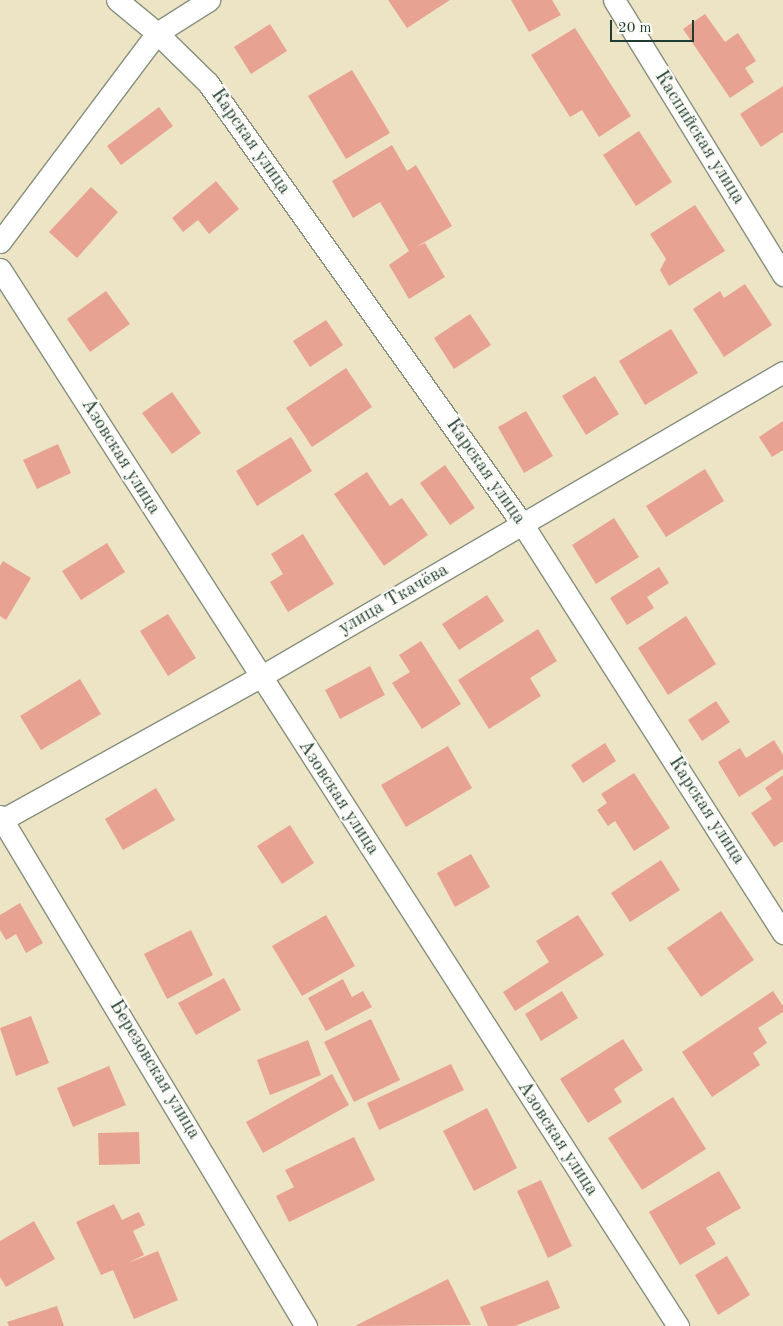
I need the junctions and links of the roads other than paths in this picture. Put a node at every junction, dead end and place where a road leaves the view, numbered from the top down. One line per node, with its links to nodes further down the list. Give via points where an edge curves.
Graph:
1 (117, 0): 4 (street, Карская улица)
2 (209, 0): 4 (street)
3 (614, 0): 7 (street, Каспийская улица)
4 (157, 33): 5 (street); 9 (street, Карская улица, via 208,83)
5 (0, 242)
6 (0, 269): 10 (street, Азовская улица)
7 (783, 275)
8 (783, 372): 9 (street, улица Ткачёва)
9 (523, 526): 10 (street, улица Ткачёва); 12 (street, Карская улица)
10 (260, 677): 11 (street, улица Ткачёва); 14 (street, Азовская улица)
11 (1, 819): 13 (street, Березовская улица)
12 (783, 932)
13 (306, 1326)
14 (678, 1326)

